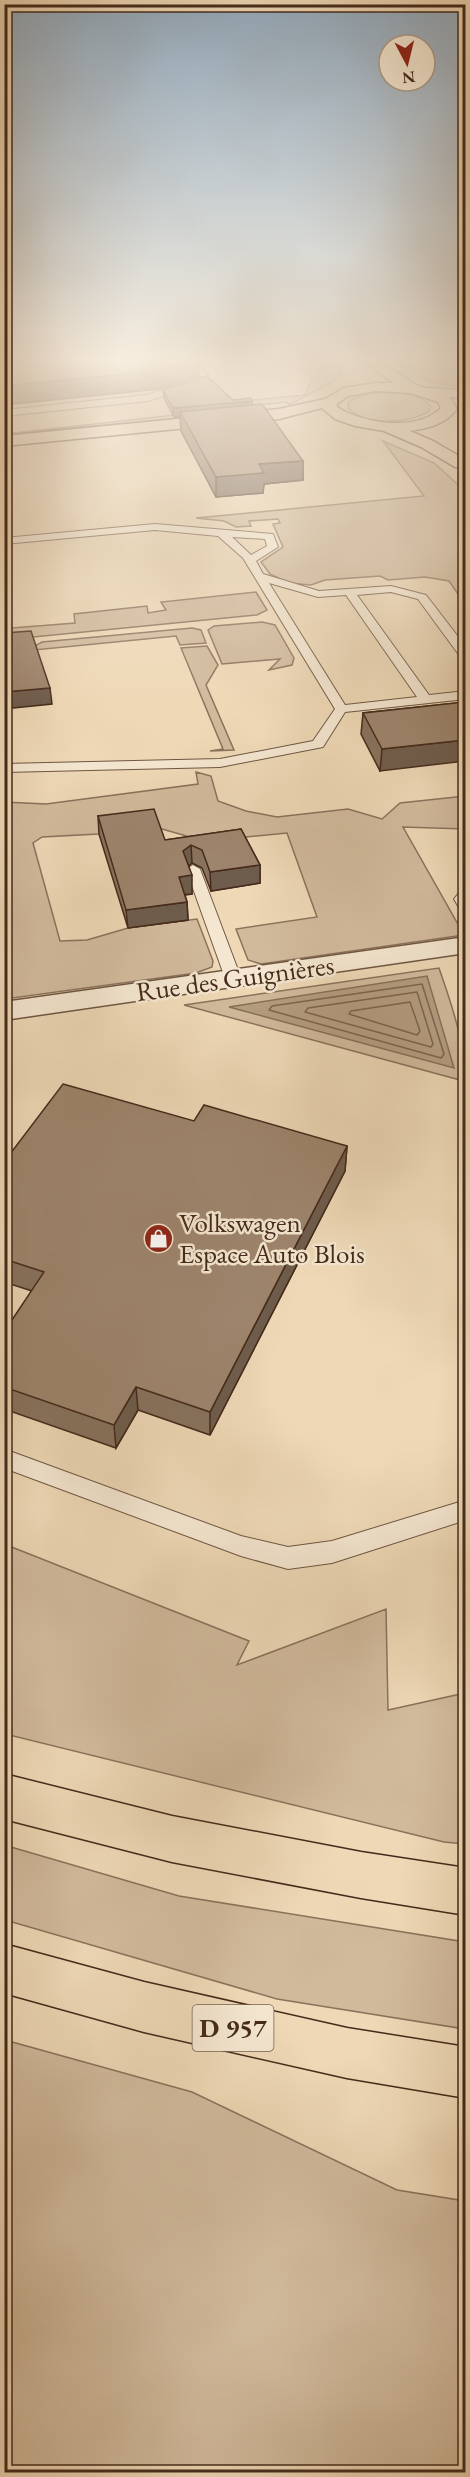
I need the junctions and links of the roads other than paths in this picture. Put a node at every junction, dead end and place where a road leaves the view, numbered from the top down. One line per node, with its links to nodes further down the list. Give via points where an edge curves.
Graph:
1 (221, 533): 2 (lane, via 154,527); 3 (lane); 3 (lane, via 269,536 273,547)
2 (4, 541)
3 (250, 560): 4 (lane)
4 (259, 576): 5 (lane, via 318,594); 9 (lane)
5 (349, 592): 6 (lane, via 391,589 422,597); 8 (lane)
6 (465, 656)
7 (465, 695): 8 (lane)
8 (426, 700): 9 (lane)
9 (341, 709): 10 (lane, via 318,744 220,763)
10 (4, 768)
11 (194, 869): 15 (lane)
12 (465, 893): 13 (lane)
13 (465, 908)
14 (465, 945): 15 (street, Rue des Guignières)
15 (233, 978): 16 (street, Rue des Guignières)
16 (4, 1011)
17 (4, 1458): 18 (lane, via 241,1546 288,1558 332,1552)
18 (465, 1510)
19 (4, 1796): 20 (main road, via 172,1839)
20 (465, 1892)
21 (4, 1968): 22 (main road, D 957, via 144,2007 347,2053)
22 (465, 2073)

